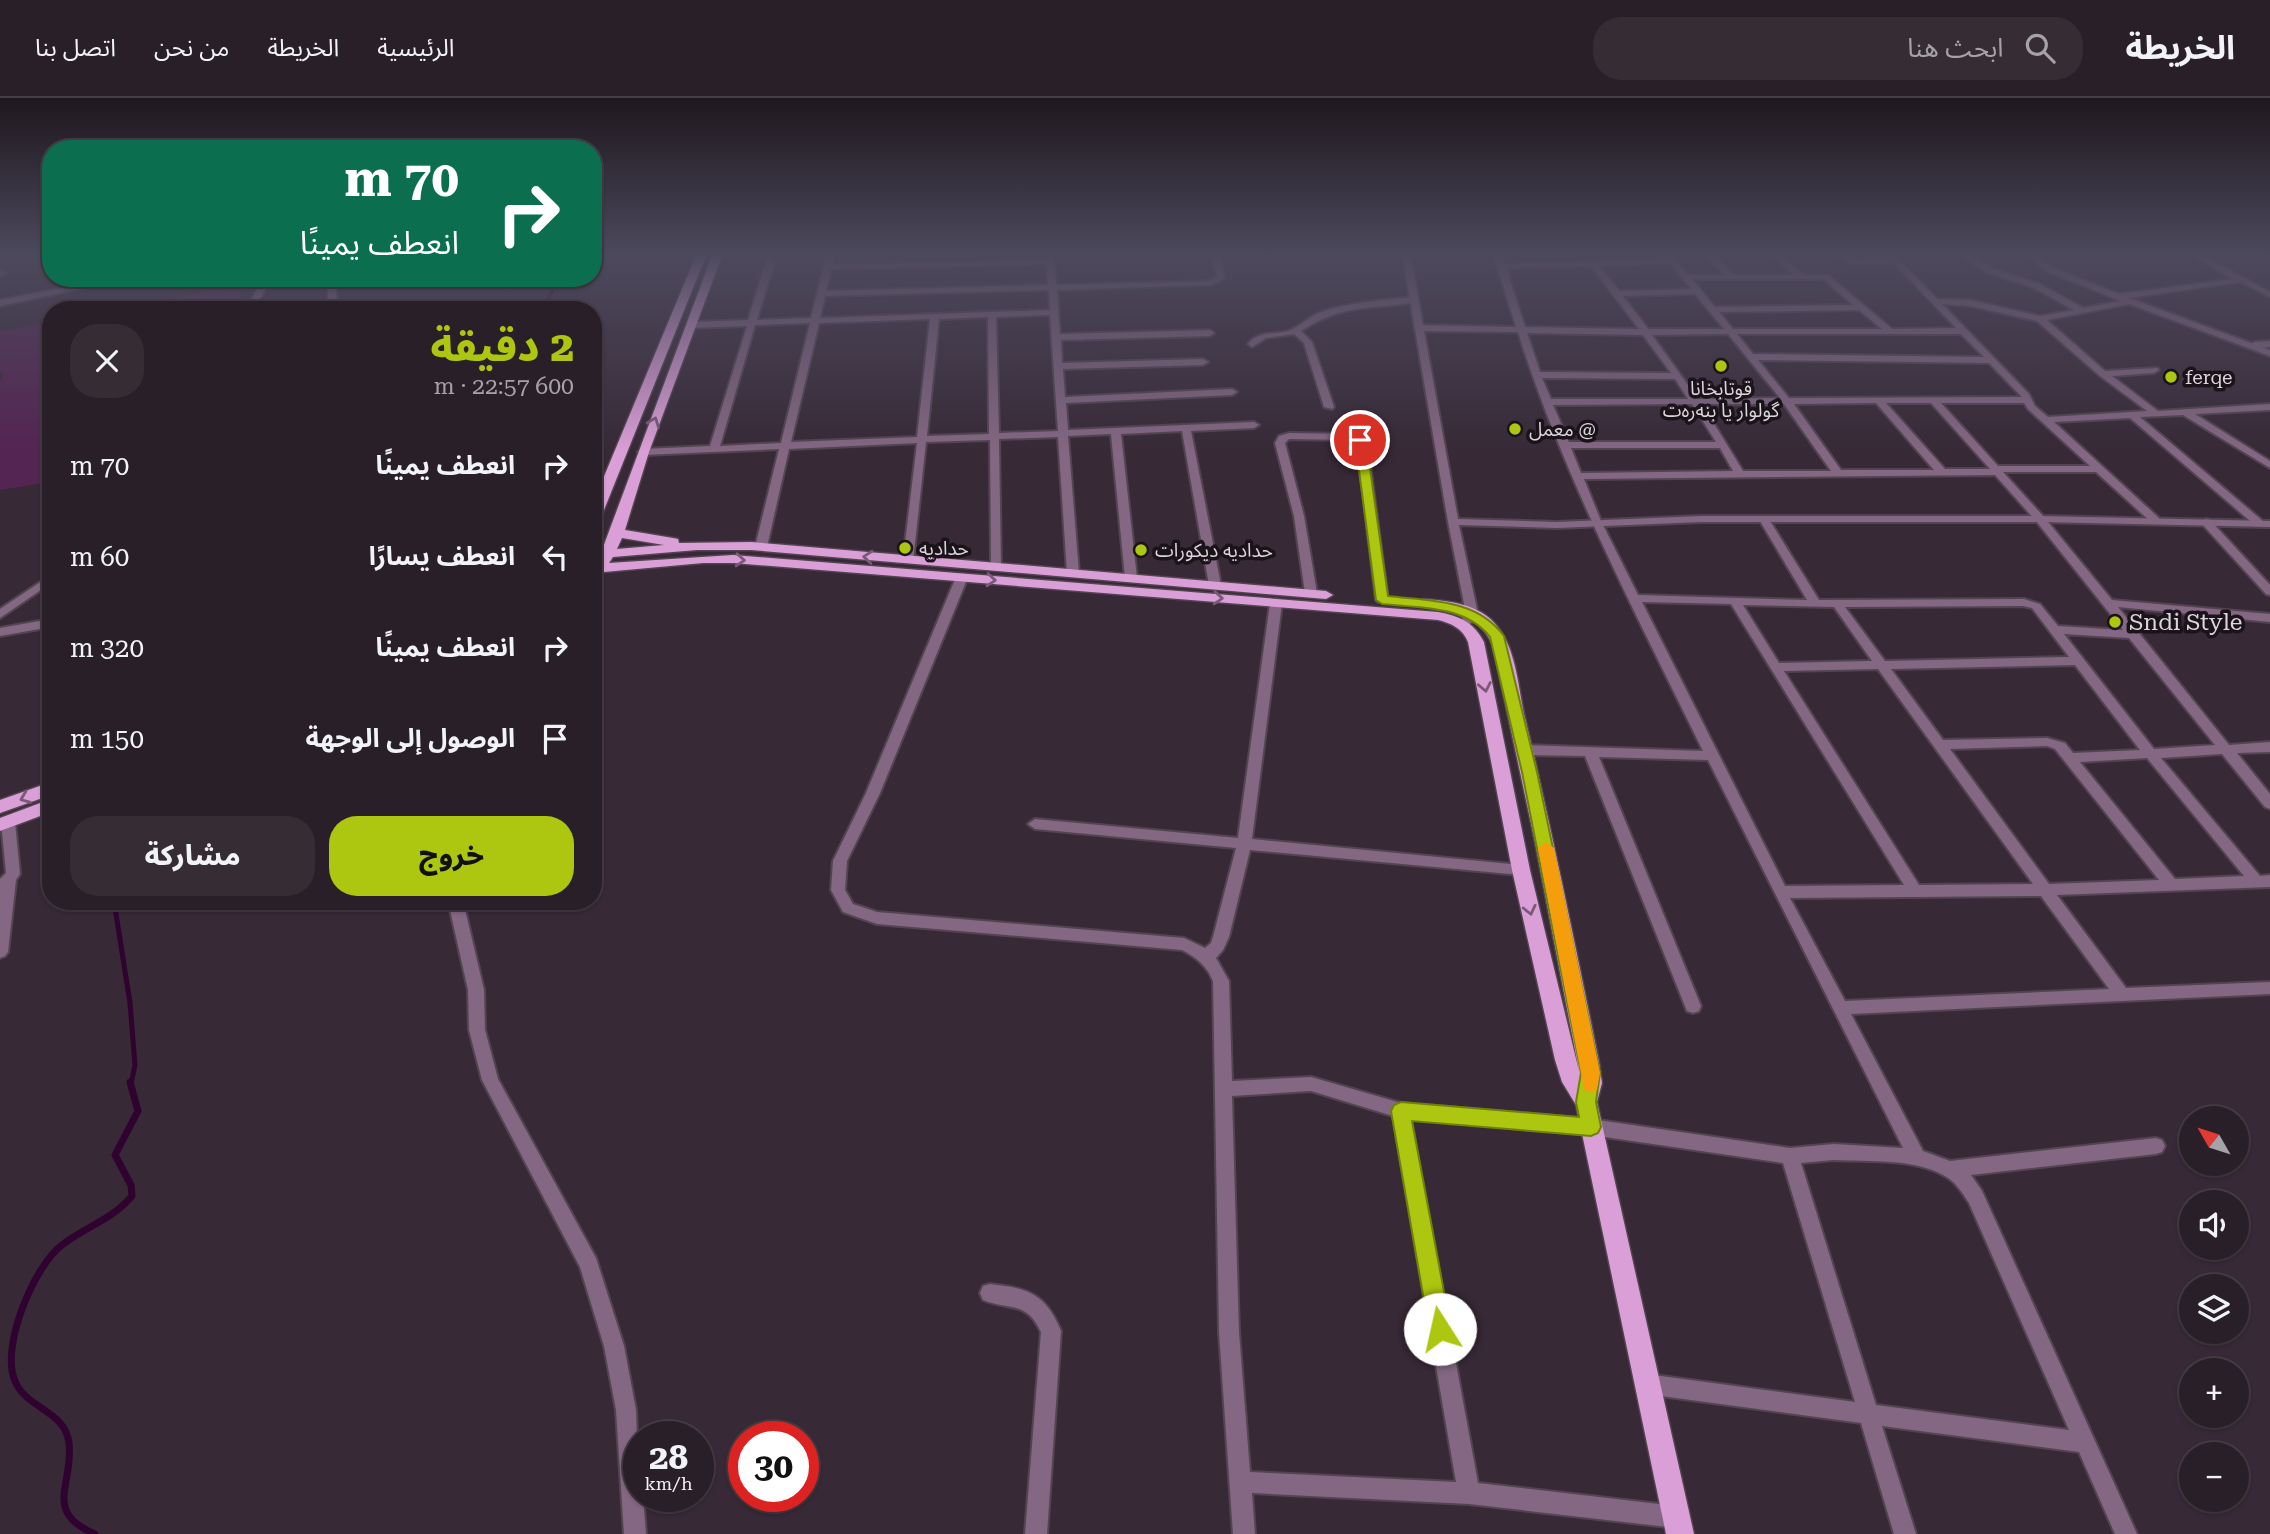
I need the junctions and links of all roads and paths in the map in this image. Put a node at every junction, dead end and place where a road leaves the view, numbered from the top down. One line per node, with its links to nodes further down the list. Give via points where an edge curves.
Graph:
1 (675, 320): 71 (main road)
2 (693, 320): 19 (main road)
3 (752, 320): 18 (street)
4 (838, 320): 17 (street)
5 (935, 320): 58 (street)
6 (992, 320): 57 (street)
7 (1055, 320): 28 (street)
8 (1310, 320): 21 (street)
9 (1417, 320): 20 (street)
10 (1519, 320): 22 (street)
11 (1638, 320): 26 (street)
12 (1721, 320): 23 (street)
13 (1878, 320): 24 (street)
14 (1951, 320): 25 (street)
15 (2040, 320): 36 (street)
16 (2182, 320): 30 (street)
17 (814, 321): 18 (street); 61 (street)
18 (751, 323): 19 (street); 62 (street)
19 (691, 325): 63 (main road, one-way to 19)
20 (1419, 328): 22 (street); 76 (street)
21 (1296, 331): 29 (street, via 1263,336); 47 (street, via 1308,342)
22 (1522, 331): 26 (street); 37 (street)
23 (1731, 331): 24 (street); 26 (street); 31 (street)
24 (1890, 331): 25 (street)
25 (1961, 331): 32 (street)
26 (1648, 332): 38 (street)
27 (1210, 333): 28 (street)
28 (1056, 337): 34 (street)
29 (1252, 344)
30 (2269, 350)
31 (1751, 357): 32 (street); 41 (street)
32 (1990, 360): 42 (street)
33 (1203, 362): 34 (street)
34 (1058, 366): 40 (street)
35 (2154, 370): 36 (street)
36 (2103, 374): 50 (street)
37 (1536, 375): 38 (street); 46 (street)
38 (1677, 376): 43 (street)
39 (1232, 391): 40 (street)
40 (1061, 400): 56 (street)
41 (1786, 400): 43 (street); 44 (street); 68 (street)
42 (2027, 400): 45 (street); 52 (street)
43 (1694, 401): 46 (street); 60 (street)
44 (1879, 401): 45 (street); 67 (street)
45 (1934, 401): 65 (street)
46 (1547, 402): 59 (street)
47 (1329, 407)
48 (2270, 407): 49 (street)
49 (2186, 413): 50 (street); 64 (street)
50 (2158, 415): 51 (street)
51 (2133, 416): 52 (street); 78 (street)
52 (2045, 420): 66 (street)
53 (1254, 425): 54 (street)
54 (1186, 428): 55 (street); 93 (street)
55 (1116, 432): 56 (street); 90 (street)
56 (1063, 434): 57 (street); 88 (street)
57 (993, 437): 58 (street); 87 (street)
58 (920, 440): 61 (street); 85 (street)
59 (1565, 445): 60 (street); 70 (street)
60 (1723, 445): 69 (street)
61 (786, 446): 62 (street); 81 (street)
62 (714, 448): 63 (street)
63 (643, 452): 79 (main road)
64 (2270, 465)
65 (1996, 470): 66 (street); 67 (street); 72 (street)
66 (2099, 470): 73 (street)
67 (1941, 471): 68 (street)
68 (1837, 472): 69 (street)
69 (1739, 473): 70 (street)
70 (1577, 476): 74 (street)
71 (602, 498)
72 (2040, 519): 73 (street); 75 (street); 100 (street)
73 (2155, 520): 77 (street)
74 (1596, 521): 75 (street); 76 (street); 96 (street)
75 (1765, 521): 101 (street)
76 (1453, 522): 105 (street)
77 (2206, 522): 78 (street); 91 (street)
78 (2265, 524)
79 (617, 533): 80 (main road); 82 (main road)
80 (697, 546): 81 (main road); 82 (main road); 84 (main road)
81 (761, 547): 85 (main road, one-way to 81)
82 (609, 554): 83 (main road)
83 (602, 560)
84 (689, 560): 86 (main road); 89 (main road, one-way to 89, via 733,559)
85 (909, 560): 87 (main road)
86 (602, 566)
87 (997, 567): 88 (main road)
88 (1073, 573): 90 (main road)
89 (962, 577): 99 (main road, one-way to 99); 136 (street, via 840,861 838,890 848,908 877,918 1169,941)
90 (1131, 578): 93 (main road)
91 (2265, 582): 94 (street)
92 (42, 584): 103 (street)
93 (1215, 585): 95 (main road)
94 (2270, 592)
95 (1311, 593): 97 (main road); 97 (street, via 1280,443 1289,436 1362,442)
96 (1634, 598): 98 (street); 119 (street)
97 (1382, 600): 105 (main road, via 1444,605)
98 (1735, 601): 101 (street); 112 (street)
99 (1276, 603): 105 (main road); 126 (street)
100 (2107, 603): 104 (street); 109 (street)
101 (1816, 604): 102 (street)
102 (1837, 604): 107 (street, via 2024,602 2039,608); 111 (street)
103 (0, 614)
104 (2270, 618)
105 (1468, 619): 116 (main road, via 1489,626 1497,636); 127 (main road, one-way to 127)
106 (42, 625): 108 (street)
107 (2055, 630): 109 (street); 110 (street)
108 (0, 632)
109 (2133, 634): 115 (street)
110 (2078, 661): 111 (street); 118 (street)
111 (1878, 663): 112 (street); 113 (street)
112 (1775, 667): 131 (street)
113 (1938, 745): 120 (street, via 2051,742); 132 (street)
114 (2270, 747): 115 (street)
115 (2226, 748): 118 (street); 122 (street)
116 (1525, 750): 117 (street); 142 (main road, via 1591,1073)
117 (1590, 752): 119 (street); 139 (street)
118 (2151, 754): 120 (street); 128 (street)
119 (1713, 756): 133 (street)
120 (2070, 758): 129 (street)
121 (42, 794): 124 (main road, one-way to 124)
122 (2270, 804)
123 (42, 807): 124 (main road)
124 (3, 818): 130 (street, via 13,874)
125 (1035, 824): 126 (street)
126 (1244, 843): 127 (street); 136 (street, via 1222,937)
127 (1521, 870): 142 (main road, one-way to 142, via 1565,1060)
128 (2263, 881): 129 (street)
129 (2170, 883): 132 (street)
130 (5, 884): 135 (street)
131 (1914, 889): 132 (street); 133 (street)
132 (2044, 890): 138 (street)
133 (1780, 892): 140 (street)
134 (457, 910): 156 (street, via 490,1080 589,1264 614,1346 626,1409)
135 (0, 952)
136 (1206, 957): 141 (street, via 1221,981)
137 (2270, 988): 138 (street)
138 (2122, 995): 140 (street)
139 (1693, 1006)
140 (1841, 1008): 147 (street)
141 (1222, 1089): 143 (street, via 1311,1084); 153 (street, via 1229,1332)
142 (1586, 1102): 144 (main road)
143 (1401, 1111): 144 (street); 154 (street)
144 (1591, 1127): 146 (street); 150 (main road)
145 (2156, 1146): 148 (street)
146 (1790, 1156): 147 (street, via 1834,1152); 151 (street)
147 (1917, 1157): 148 (street)
148 (1950, 1169): 152 (street, via 1976,1197)
149 (990, 1293): 157 (street, via 1031,1301 1043,1312 1051,1331)
150 (1646, 1384): 151 (street); 155 (main road)
151 (1868, 1414): 152 (street); 159 (street)
152 (2086, 1443): 160 (street)
153 (1240, 1482): 154 (street); 158 (street)
154 (1469, 1493): 155 (street)
155 (1678, 1525)
156 (635, 1534)
157 (1036, 1534)
158 (1244, 1534)
159 (1905, 1534)
160 (2126, 1534)

